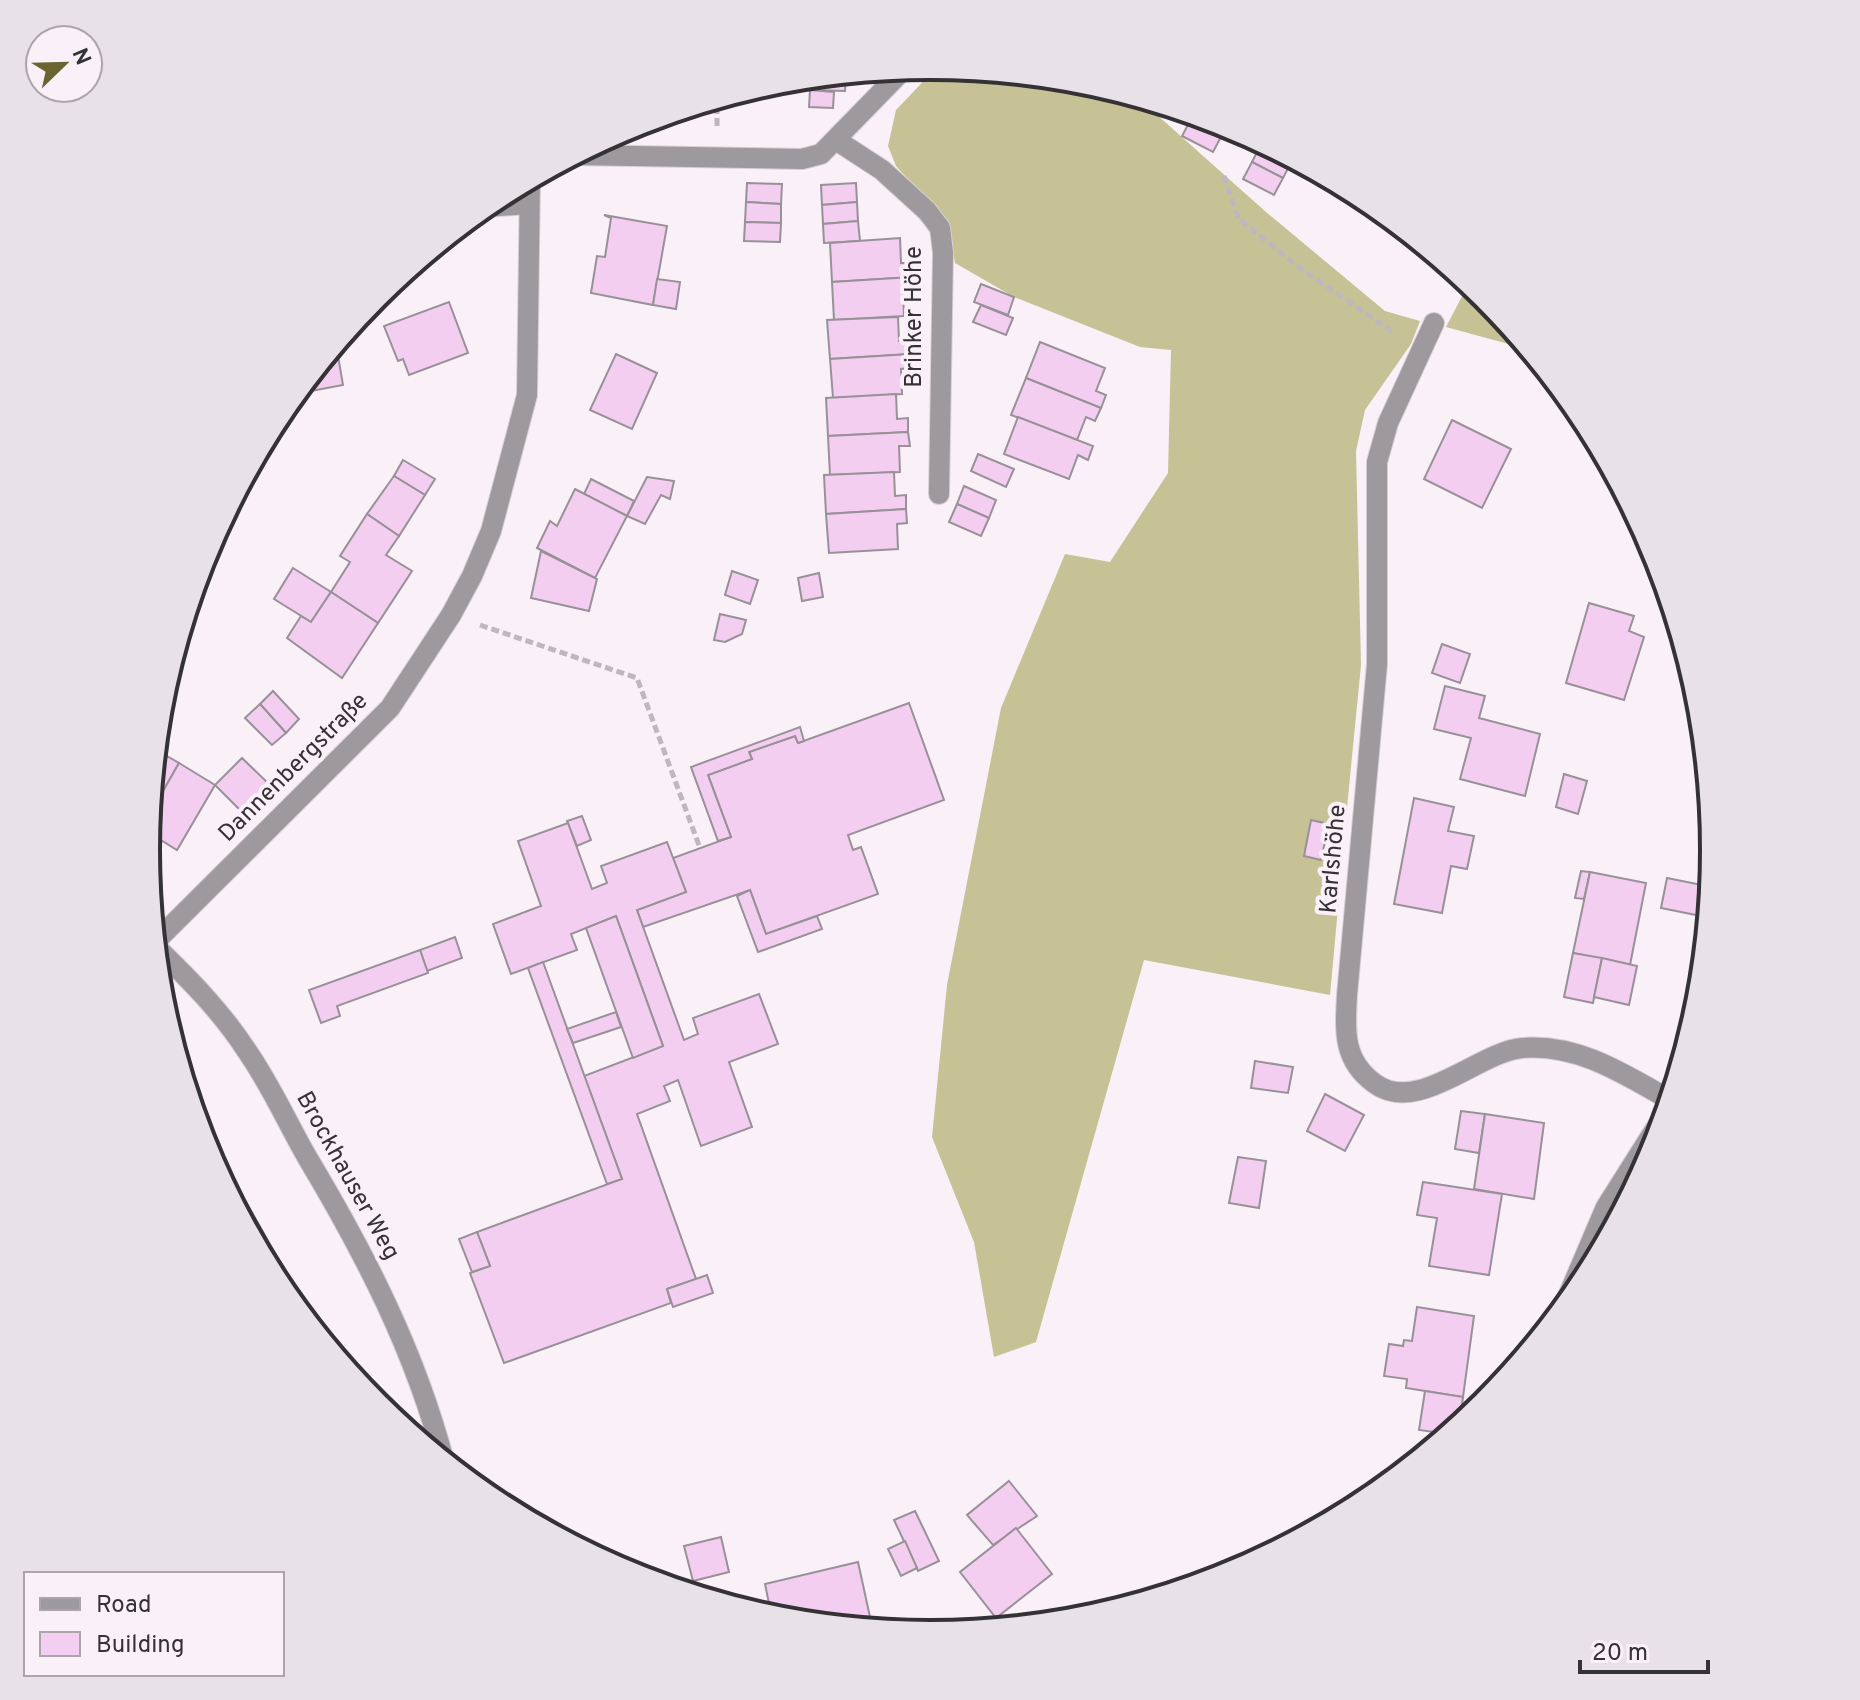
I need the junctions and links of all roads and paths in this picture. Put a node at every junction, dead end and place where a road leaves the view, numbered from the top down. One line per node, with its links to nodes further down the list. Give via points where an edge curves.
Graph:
1 (892, 82): 2 (street)
2 (836, 140): 3 (street, via 821,154 802,159); 10 (street, Brinker Höhe, via 882,170 940,228)
3 (597, 155)
4 (1224, 176): 9 (path, via 1238,218)
5 (529, 193): 6 (street, Dannenbergstraße)
6 (529, 204): 7 (street); 11 (street, Dannenbergstraße, via 527,395 491,531)
7 (509, 205)
8 (1434, 323): 9 (street, Karlshöhe)
9 (1419, 352): 15 (street, Karlshöhe, via 1377,462 1377,664 1347,995 1346,1029 1354,1065 1381,1088 1408,1091 1426,1089 1520,1048 1559,1050 1604,1063)
10 (939, 494)
11 (451, 615): 12 (path, via 637,678); 13 (street, Dannenbergstraße, via 390,708)
12 (700, 848)
13 (165, 934)
14 (168, 957): 18 (street, Brockhauser Weg, via 206,995 248,1052 356,1239 416,1369)
15 (1660, 1094)
16 (1632, 1166): 17 (street)
17 (1588, 1250)
18 (438, 1442)

